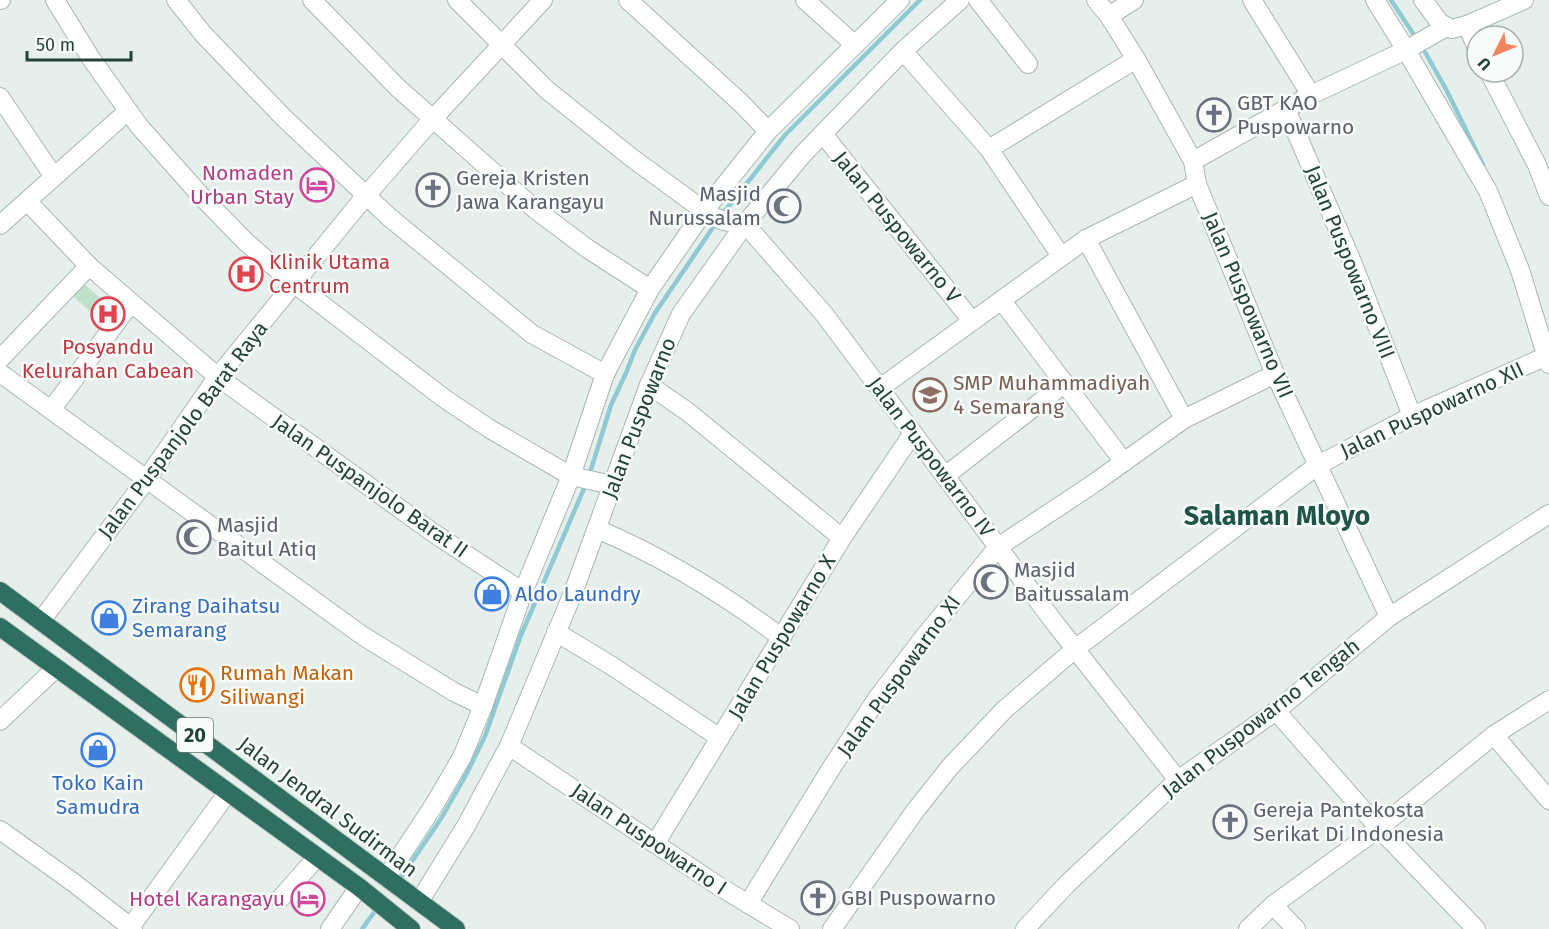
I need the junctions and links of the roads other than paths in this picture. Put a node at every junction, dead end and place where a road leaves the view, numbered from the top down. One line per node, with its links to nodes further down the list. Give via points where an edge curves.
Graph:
1 (55, 0): 31 (street)
2 (176, 0): 40 (street, via 283,117)
3 (312, 0): 32 (street)
4 (457, 0): 21 (street)
5 (543, 0): 21 (street, Jalan Puspanjolo Barat Raya)
6 (628, 0): 33 (street)
7 (805, 0): 22 (street)
8 (900, 0): 22 (street, Jalan Puspowarno)
9 (960, 0): 24 (street, Jalan Puspowarno)
10 (978, 0): 26 (street)
11 (1096, 0): 17 (street, Jalan Puspowarno VII)
12 (1134, 0): 17 (street)
13 (1252, 0): 28 (street)
14 (1375, 0): 23 (street)
15 (1423, 0): 20 (street)
16 (1524, 0): 18 (street)
17 (1109, 16): 25 (street, Jalan Puspowarno VII)
18 (1469, 24)
19 (1465, 26): 20 (street)
20 (1442, 29): 23 (street)
21 (500, 45): 32 (street, Jalan Puspanjolo Barat Raya); 42 (street, via 601,134)
22 (855, 45): 33 (street, Jalan Puspowarno)
23 (1410, 47): 28 (street); 54 (street, via 1488,191 1520,270)
24 (903, 51): 34 (street, Jalan Puspowarno); 35 (street)
25 (1136, 59): 35 (street); 36 (street, Jalan Puspowarno VII)
26 (1028, 64)
27 (1495, 84): 39 (street)
28 (1311, 95): 30 (street)
29 (0, 97): 37 (street)
30 (1286, 110): 36 (street); 63 (street, Jalan Puspowarno VIII, via 1353,264)
31 (128, 111): 37 (street); 48 (street, via 202,197 245,241)
32 (432, 120): 40 (street, Jalan Puspanjolo Barat Raya); 49 (street, via 536,210)
33 (768, 131): 42 (street, Jalan Puspowarno)
34 (822, 134): 43 (street, Jalan Puspowarno); 52 (street, Jalan Puspowarno V)
35 (989, 149): 46 (street)
36 (1193, 161): 38 (street, Jalan Puspowarno VII)
37 (54, 177): 41 (street)
38 (1197, 184): 45 (street); 57 (street, Jalan Puspowarno VII)
39 (1549, 196)
40 (366, 197): 48 (street, Jalan Puspanjolo Barat Raya); 56 (street, via 532,334)
41 (27, 201): 44 (street); 47 (street, Jalan Puspanjolo Barat II)
42 (713, 215): 43 (street); 49 (street, Jalan Puspowarno)
43 (745, 224): 60 (street, Jalan Puspowarno, via 681,314); 61 (street, Jalan Puspowarno IV, via 824,314)
44 (0, 225)
45 (1086, 239): 46 (street); 64 (street)
46 (1061, 256): 50 (street)
47 (89, 266): 51 (street, Jalan Puspanjolo Barat II); 53 (street)
48 (295, 283): 58 (street, Jalan Puspanjolo Barat Raya); 70 (street, via 490,429)
49 (650, 289): 56 (street, Jalan Puspowarno)
50 (1002, 301): 52 (street); 59 (street)
51 (130, 304): 58 (street, Jalan Puspanjolo Barat II); 62 (street)
52 (972, 321): 61 (street)
53 (0, 358)
54 (1548, 360): 63 (street, Jalan Puspowarno XII)
55 (0, 373): 62 (street)
56 (605, 374): 70 (street, Jalan Puspowarno)
57 (1275, 374): 64 (street, Jalan Puspowarno XI); 67 (street, Jalan Puspowarno VII)
58 (218, 377): 69 (street, Jalan Puspanjolo Barat Raya); 76 (street, Jalan Puspanjolo Barat II, via 432,532)
59 (1065, 383): 66 (street); 68 (street)
60 (649, 385): 70 (street, Jalan Puspowarno); 73 (street, via 688,412)
61 (880, 388): 65 (street, Jalan Puspowarno IV)
62 (51, 410): 69 (street)
63 (1412, 416): 67 (street, Jalan Puspowarno XII)
64 (1184, 418): 66 (street, Jalan Puspowarno XI)
65 (913, 433): 68 (street, Jalan Puspowarno IV); 73 (street, Jalan Puspowarno X)
66 (1124, 462): 74 (street, Jalan Puspowarno XI)
67 (1318, 465): 77 (street, Jalan Puspowarno VII); 82 (street, Jalan Puspowarno XII)
68 (945, 476): 74 (street, Jalan Puspowarno IV)
69 (146, 480): 78 (street, Jalan Puspanjolo Barat Raya); 85 (street, via 363,636)
70 (591, 480): 72 (street, Jalan Puspowarno); 76 (street, Jalan Puspowarno)
71 (1549, 514): 77 (street, Jalan Puspowarno Tengah)
72 (597, 529): 80 (street, Jalan Puspowarno); 81 (street, via 683,572)
73 (842, 538): 81 (street, Jalan Puspowarno X)
74 (998, 547): 82 (street, Jalan Puspowarno IV); 102 (street, Jalan Puspowarno XI, via 878,697)
75 (0, 591): 78 (highway, Jalan Jendral Sudirman / 20)
76 (523, 592): 85 (street, Jalan Puspowarno)
77 (1389, 617): 86 (street, Jalan Puspowarno Tengah)
78 (41, 621): 98 (highway, Jalan Jendral Sudirman / 20)
79 (0, 627): 83 (highway, 20)
80 (556, 632): 89 (street); 90 (street, Jalan Puspowarno)
81 (782, 638): 89 (street, Jalan Puspowarno X)
82 (1075, 649): 91 (street, Jalan Puspowarno IV); 109 (street, via 1005,709 950,767)
83 (56, 668): 87 (street); 92 (highway, 20)
84 (1549, 700): 88 (street)
85 (483, 706): 98 (street, Jalan Puspowarno, via 462,757)
86 (1276, 711): 91 (street, Jalan Puspowarno Tengah); 94 (street)
87 (0, 721)
88 (1494, 735): 93 (street); 94 (street)
89 (720, 738): 96 (street, Jalan Puspowarno X)
90 (509, 746): 96 (street, Jalan Puspowarno I); 101 (street, Jalan Puspowarno, via 466,826)
91 (1178, 780): 110 (street, Jalan Puspowarno Tengah, via 1067,884)
92 (228, 792): 97 (highway, 20); 105 (street)
93 (1549, 800)
94 (1379, 828): 103 (street); 113 (street)
95 (0, 830): 105 (street)
96 (655, 844): 102 (street, Jalan Puspowarno I)
97 (317, 857): 99 (highway, 20); 100 (street)
98 (387, 880): 101 (highway, Jalan Jendral Sudirman / 20)
99 (361, 889): 104 (highway, 20); 106 (street)
100 (280, 899)
101 (416, 900): 107 (highway, Jalan Jendral Sudirman / 20)
102 (748, 904): 108 (street, Jalan Puspowarno I)
103 (1273, 905): 111 (street); 112 (street)
104 (399, 923)
105 (131, 928)
106 (330, 929)
107 (456, 929)
108 (790, 929)
109 (832, 929)
110 (1026, 929)
111 (1248, 929)
112 (1296, 929)
113 (1476, 929)

